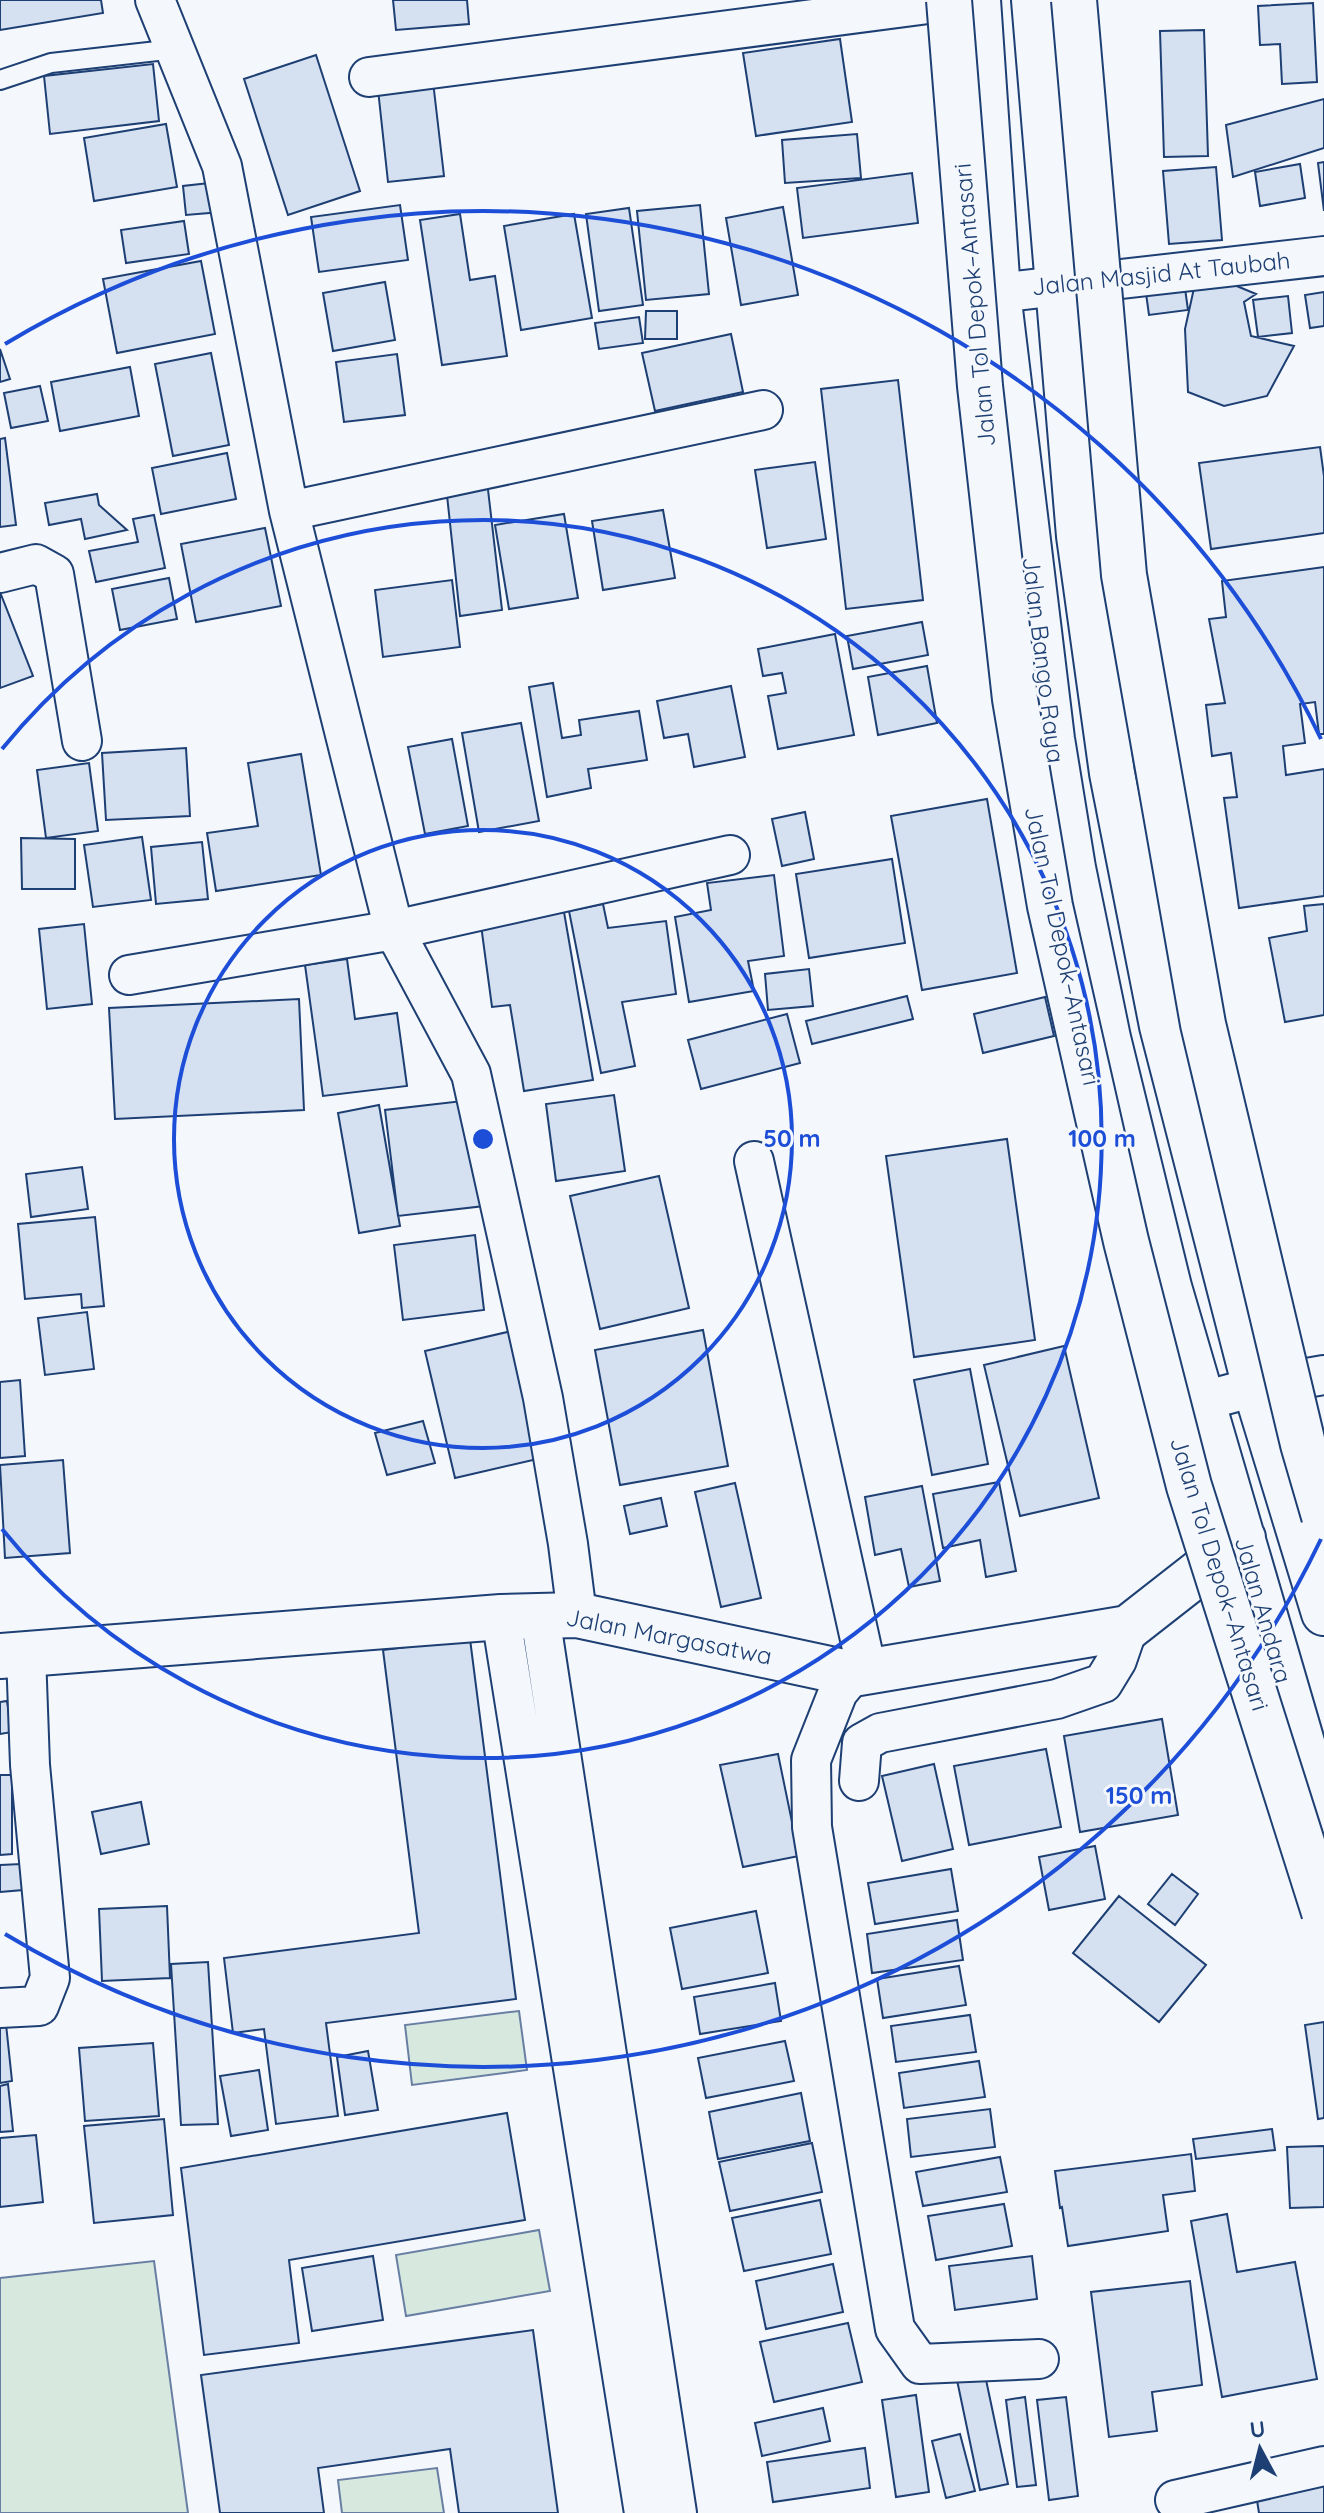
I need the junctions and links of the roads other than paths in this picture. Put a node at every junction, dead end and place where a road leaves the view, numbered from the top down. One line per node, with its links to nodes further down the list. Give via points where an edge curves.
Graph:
1 (155, 0): 7 (street)
2 (949, 0): 35 (main road, Jalan Tol Depok–Antasari, bridge, via 992,495 1015,699 1050,906 1126,1241 1189,1486)
3 (959, 0): 8 (street)
4 (978, 0): 12 (main road, Jalan Bango Raya)
5 (1034, 0): 11 (main road)
6 (1074, 0): 26 (main road, bridge, via 1124,575 1203,1024 1303,1444)
7 (175, 49): 9 (lane, via 51,63); 14 (street, via 222,166)
8 (369, 77)
9 (0, 80)
10 (1324, 256): 11 (street, Jalan Masjid At Taubah)
11 (1059, 285): 12 (street, Jalan Masjid At Taubah); 20 (main road, via 1079,536 1112,773 1162,1026)
12 (998, 293): 21 (main road, Jalan Bango Raya, via 1052,739 1073,868)
13 (763, 410): 14 (street)
14 (289, 511): 18 (street)
15 (0, 573): 16 (street, via 36,564 54,574)
16 (82, 741)
17 (730, 855): 18 (street)
18 (394, 930): 19 (street); 29 (street, via 471,1074 543,1398 568,1544)
19 (129, 975)
20 (1190, 1135): 21 (main road); 24 (main road)
21 (1135, 1151): 25 (main road, Jalan Bango Raya)
22 (754, 1161): 32 (street)
23 (1324, 1375): 24 (street)
24 (1255, 1387): 25 (street); 26 (main road)
25 (1203, 1401): 27 (main road, Jalan Andara)
26 (1306, 1506): 27 (main road, Jalan Margasatwa); 28 (main road)
27 (1242, 1538): 30 (main road, Jalan Margasatwa); 34 (main road, Jalan Andara)
28 (1324, 1613)
29 (539, 1616): 31 (main road, Jalan Margasatwa); 32 (main road, Jalan Margasatwa); 37 (street, via 582,2014)
30 (1128, 1628): 32 (main road, Jalan Margasatwa); 33 (street, via 1103,1683 1057,1699 880,1733 862,1743)
31 (13, 1655): 36 (street, via 30,1765 50,1978 39,2006)
32 (860, 1673): 38 (street, via 838,1692 811,1760 812,1827 895,2329 920,2364)
33 (859, 1781)
34 (1324, 1818)
35 (1324, 1912)
36 (0, 2008)
37 (607, 2171): 41 (street); 42 (street)
38 (1039, 2359)
39 (1324, 2466): 40 (street)
40 (1175, 2500)
41 (644, 2513)
42 (677, 2513)

